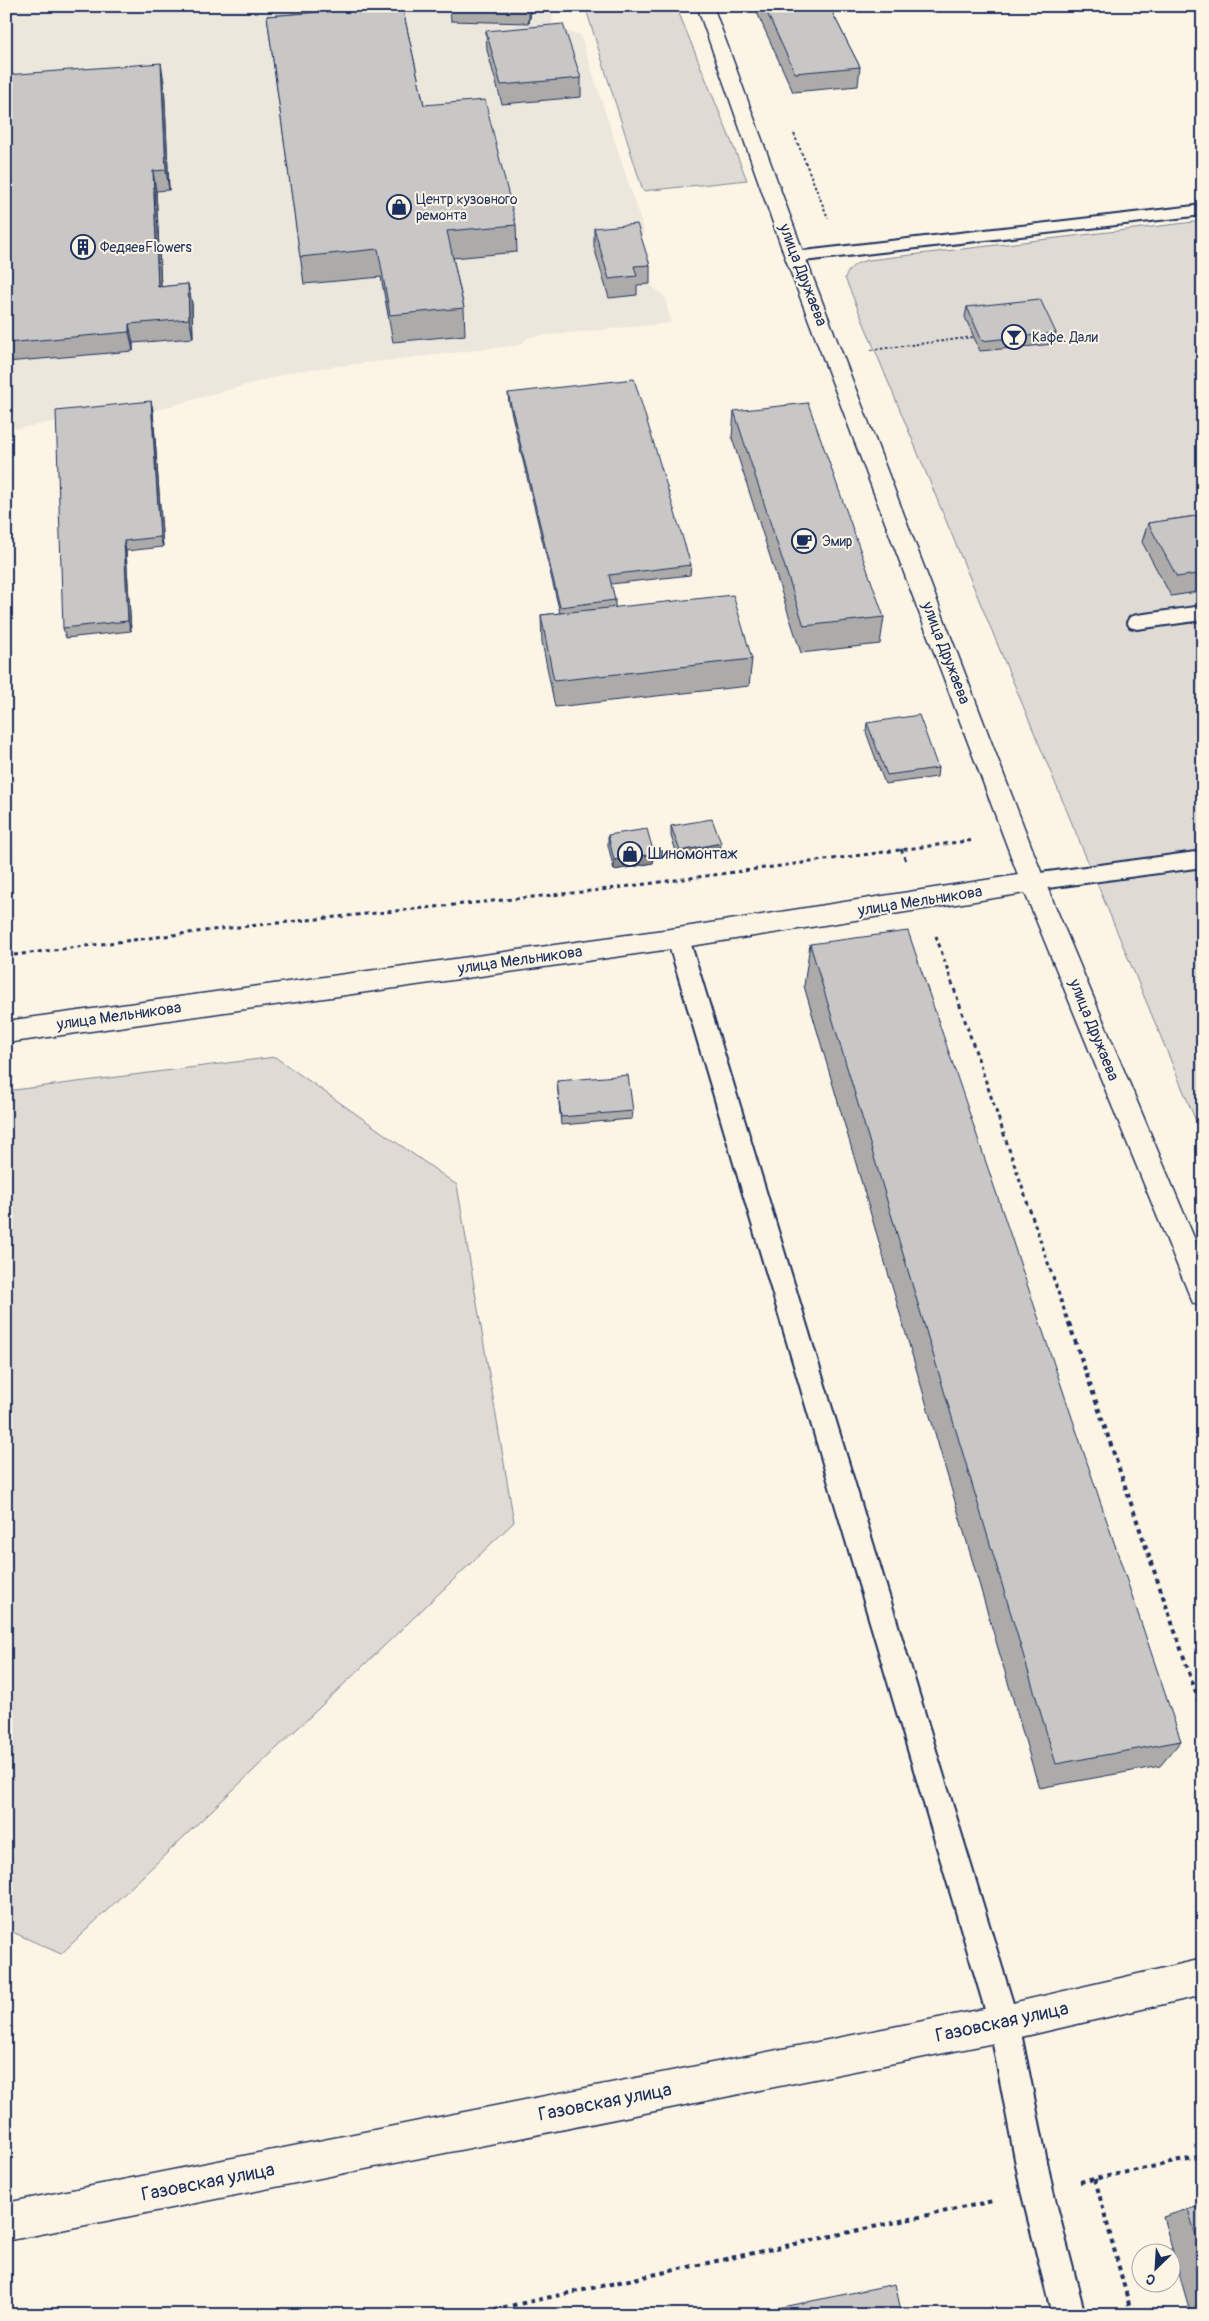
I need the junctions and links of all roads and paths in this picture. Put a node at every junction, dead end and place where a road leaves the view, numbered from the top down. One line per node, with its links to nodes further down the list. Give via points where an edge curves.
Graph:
1 (705, 6): 3 (street, улица Дружаева)
2 (1203, 210): 3 (lane)
3 (795, 256): 5 (street, улица Дружаева)
4 (974, 337): 5 (path)
5 (833, 355): 10 (street, улица Дружаева)
6 (1203, 613): 7 (lane)
7 (1137, 622)
8 (901, 849): 13 (path, via 601,890 229,928)
9 (1203, 859): 10 (lane)
10 (1033, 882): 11 (street, улица Мельникова); 15 (street, улица Дружаева)
11 (924, 900): 12 (street, улица Мельникова); 16 (path)
12 (678, 938): 14 (street, улица Мельникова); 18 (lane)
13 (6, 956)
14 (6, 1032)
15 (1203, 1294)
16 (1203, 1713)
17 (1203, 1977): 18 (street, Газовская улица)
18 (1004, 2022): 21 (lane); 22 (street, Газовская улица)
19 (1203, 2156): 20 (path)
20 (1095, 2179): 21 (path); 25 (path)
21 (1037, 2191): 23 (path); 24 (lane)
22 (6, 2222)
23 (468, 2315)
24 (1069, 2315)
25 (1132, 2315)

